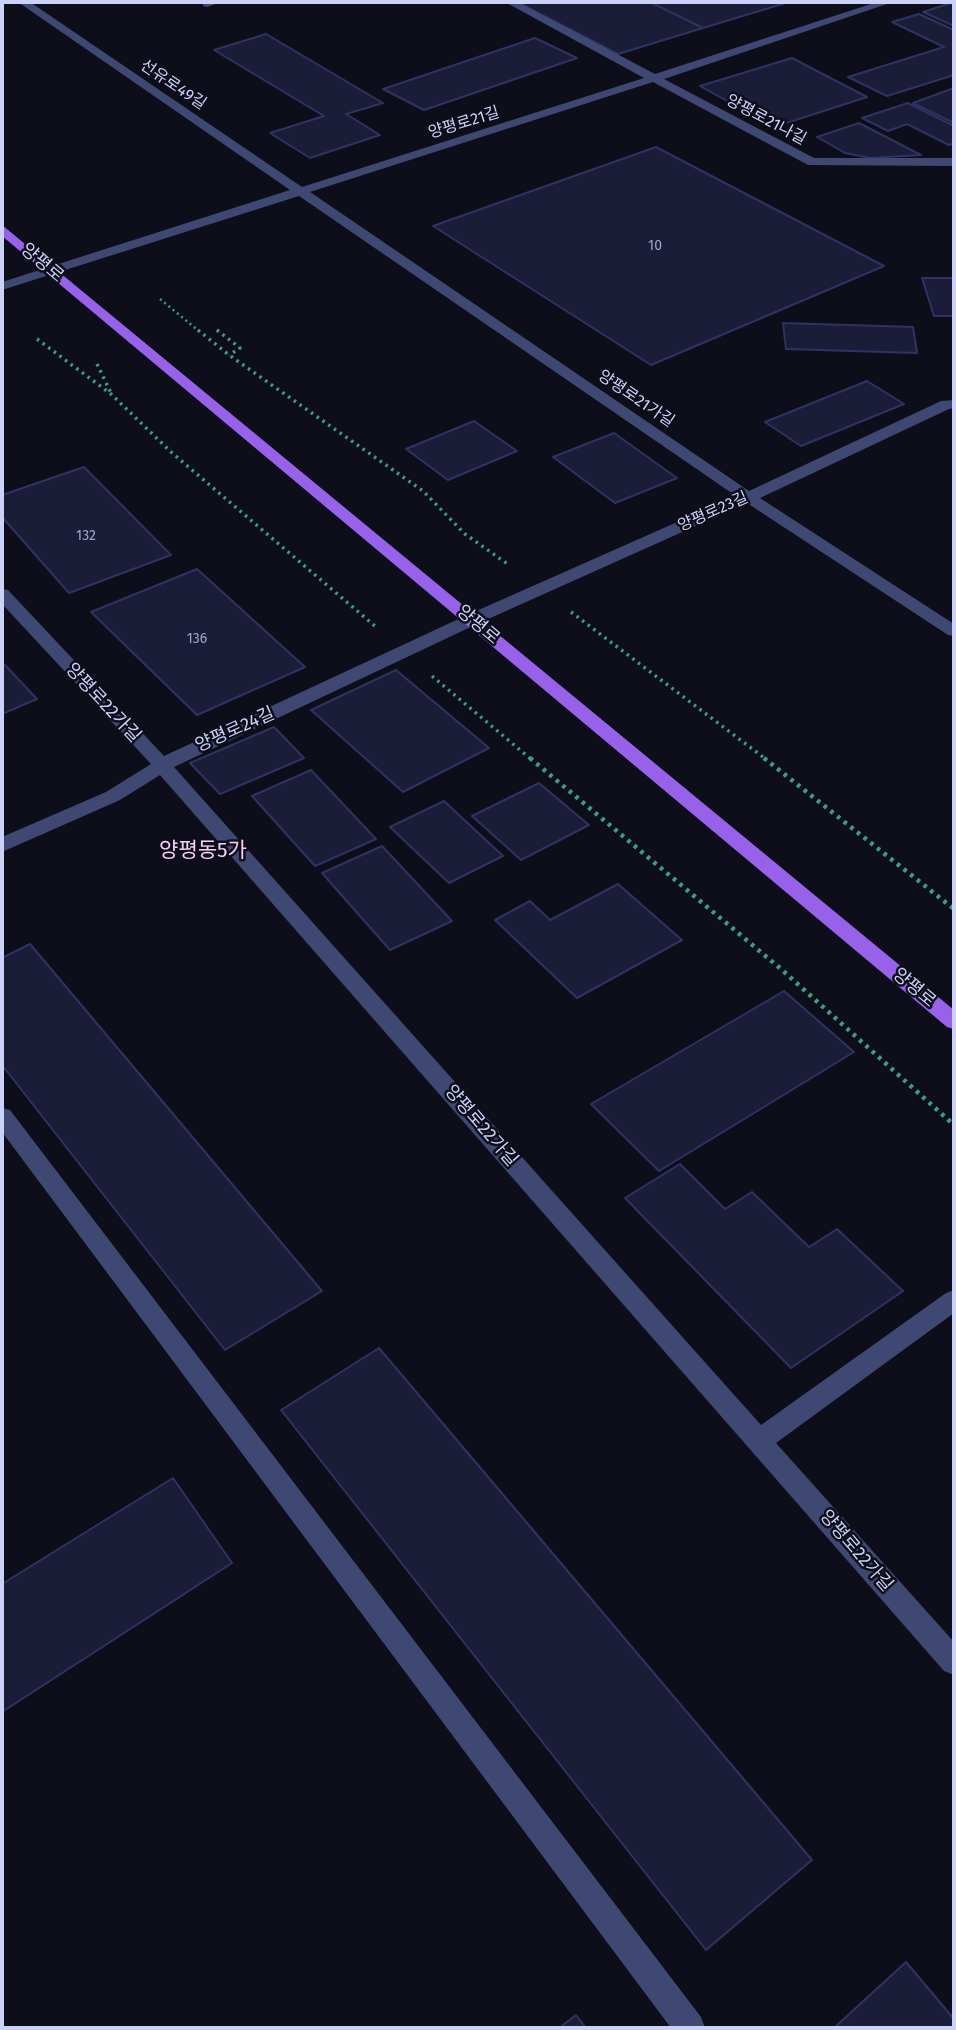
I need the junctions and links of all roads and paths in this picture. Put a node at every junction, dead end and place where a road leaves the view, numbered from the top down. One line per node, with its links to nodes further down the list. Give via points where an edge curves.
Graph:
1 (510, 2): 4 (street, 양평로21나길)
2 (887, 2): 4 (street, 양평로21길)
3 (31, 3): 6 (street, 선유로49길)
4 (654, 78): 5 (street, 양평로21나길, via 812,162); 6 (street, 양평로21길)
5 (954, 162)
6 (300, 191): 8 (street, 양평로21길); 17 (street, 양평로21가길)
7 (2, 229): 8 (main road, 양평로)
8 (50, 270): 9 (street, 양평로21길); 21 (main road, 양평로)
9 (2, 286)
10 (160, 299): 13 (path)
11 (217, 330): 13 (path, via 240,348)
12 (37, 339): 15 (path)
13 (229, 355): 18 (path, via 423,491 465,534)
14 (97, 364): 15 (path)
15 (111, 394): 22 (path, via 171,452)
16 (954, 404): 17 (street, 양평로23길)
17 (748, 497): 21 (street, 양평로23길); 23 (street, 양평로21가길)
18 (516, 571)
19 (2, 594): 25 (street, 양평로22가길)
20 (568, 609): 27 (path)
21 (471, 620): 25 (street, 양평로24길); 28 (main road, 양평로)
22 (380, 631)
23 (954, 631)
24 (431, 676): 30 (path, via 780,969)
25 (162, 765): 26 (street, 양평로24길, via 113,796); 32 (street, 양평로22가길)
26 (2, 845)
27 (954, 909)
28 (954, 1021)
29 (2, 1115): 34 (street)
30 (954, 1125)
31 (954, 1300): 32 (street)
32 (760, 1441): 33 (street, 양평로22가길)
33 (954, 1662)
34 (690, 2028)

